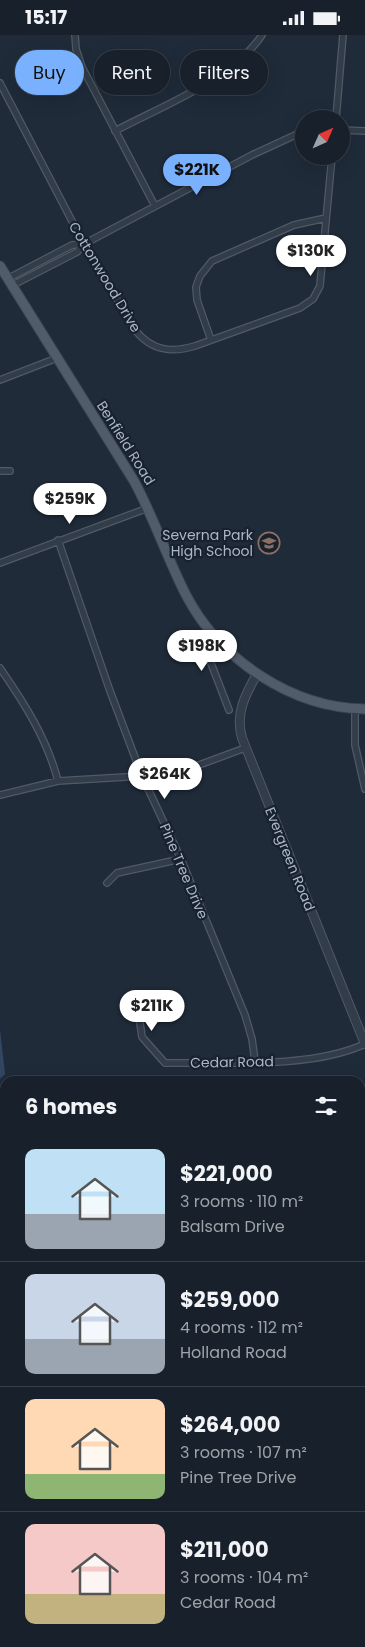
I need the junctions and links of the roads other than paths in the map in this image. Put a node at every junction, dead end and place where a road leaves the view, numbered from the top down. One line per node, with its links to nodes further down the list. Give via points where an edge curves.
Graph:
1 (75, 35): 7 (street, via 82,67)
2 (262, 35): 7 (street, via 249,53 226,72)
3 (343, 35): 5 (street)
4 (0, 83): 13 (street, Cottonwood Drive)
5 (337, 110)
6 (350, 130): 8 (street)
7 (115, 131): 11 (street)
8 (365, 131)
9 (295, 136): 11 (street)
10 (331, 165): 12 (street, Cottonwood Drive)
11 (155, 206): 13 (street)
12 (326, 218): 16 (street, Cottonwood Drive, via 320,286 313,299 300,308); 16 (street, via 294,225 212,261 196,287 197,300)
13 (84, 244): 15 (street, via 77,252); 16 (street, Cottonwood Drive, via 136,331 148,343 175,351)
14 (0, 266): 15 (main road, Benfield Road)
15 (9, 283): 17 (main road, Benfield Road)
16 (211, 340)
17 (57, 358): 18 (street); 21 (main road, Benfield Road)
18 (0, 380)
19 (0, 471): 20 (street)
20 (10, 471)
21 (148, 508): 22 (street); 24 (main road, Benfield Road, via 186,595 200,618)
22 (58, 540): 23 (street); 31 (street, Pine Tree Drive)
23 (0, 563)
24 (219, 639): 26 (main road, Benfield Road); 29 (street, via 210,649 209,658)
25 (0, 667): 32 (street, via 28,708 45,741)
26 (257, 674): 27 (main road, Benfield Road, via 300,696); 30 (street, Evergreen Road, via 240,713 239,729)
27 (355, 709): 28 (main road, Benfield Road); 33 (street, via 355,745)
28 (365, 709)
29 (229, 710)
30 (245, 748): 31 (street, via 199,765); 38 (street, Evergreen Road)
31 (142, 776): 32 (street); 35 (street, Pine Tree Drive)
32 (58, 781): 34 (street)
33 (365, 789)
34 (0, 795)
35 (181, 859): 36 (street, via 117,873); 39 (street, Pine Tree Drive, via 245,1015)
36 (108, 883)
37 (137, 1003): 39 (street, Cedar Road, via 142,1037 166,1063)
38 (365, 1044): 39 (street, Cedar Road, via 323,1057)
39 (255, 1061)

